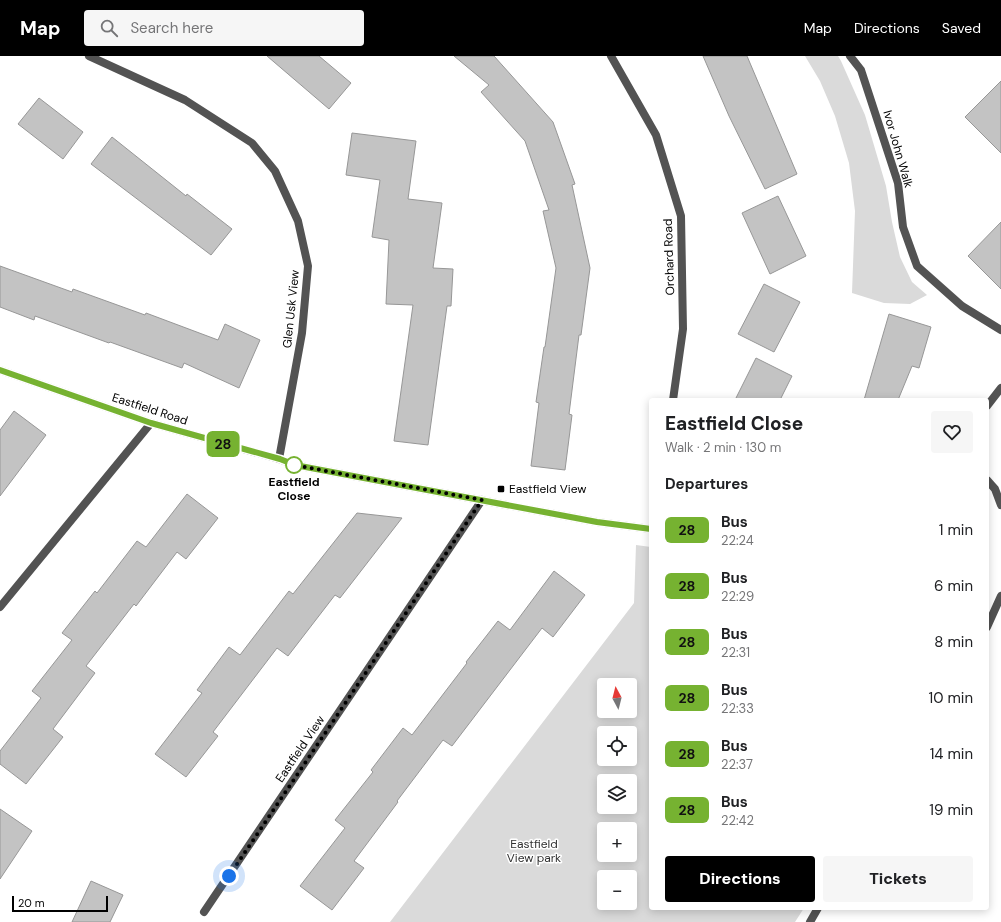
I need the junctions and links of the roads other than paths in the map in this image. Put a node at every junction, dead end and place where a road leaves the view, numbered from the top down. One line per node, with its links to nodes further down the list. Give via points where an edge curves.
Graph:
1 (90, 56): 10 (street, Glen Usk View, via 185,100 252,143 275,171 298,221 308,266 302,333)
2 (611, 56): 7 (street, Orchard Road, via 656,135 681,216 683,329)
3 (850, 56): 4 (street, Ivor John Walk, via 861,70 898,183 903,227 917,266 962,306)
4 (1001, 330)
5 (0, 370): 9 (street, Eastfield Road)
6 (1001, 388): 8 (street)
7 (673, 398)
8 (989, 403)
9 (151, 423): 10 (street, Eastfield Road); 16 (street)
10 (280, 459): 12 (street, Eastfield Road, via 295,465)
11 (989, 482): 13 (street, via 995,489)
12 (482, 500): 14 (street, Eastfield Road, via 597,522); 19 (street, Eastfield View)
13 (1001, 505)
14 (649, 529)
15 (1001, 596): 17 (street)
16 (0, 607)
17 (989, 623)
18 (817, 910): 20 (street)
19 (204, 912)
20 (810, 922)

